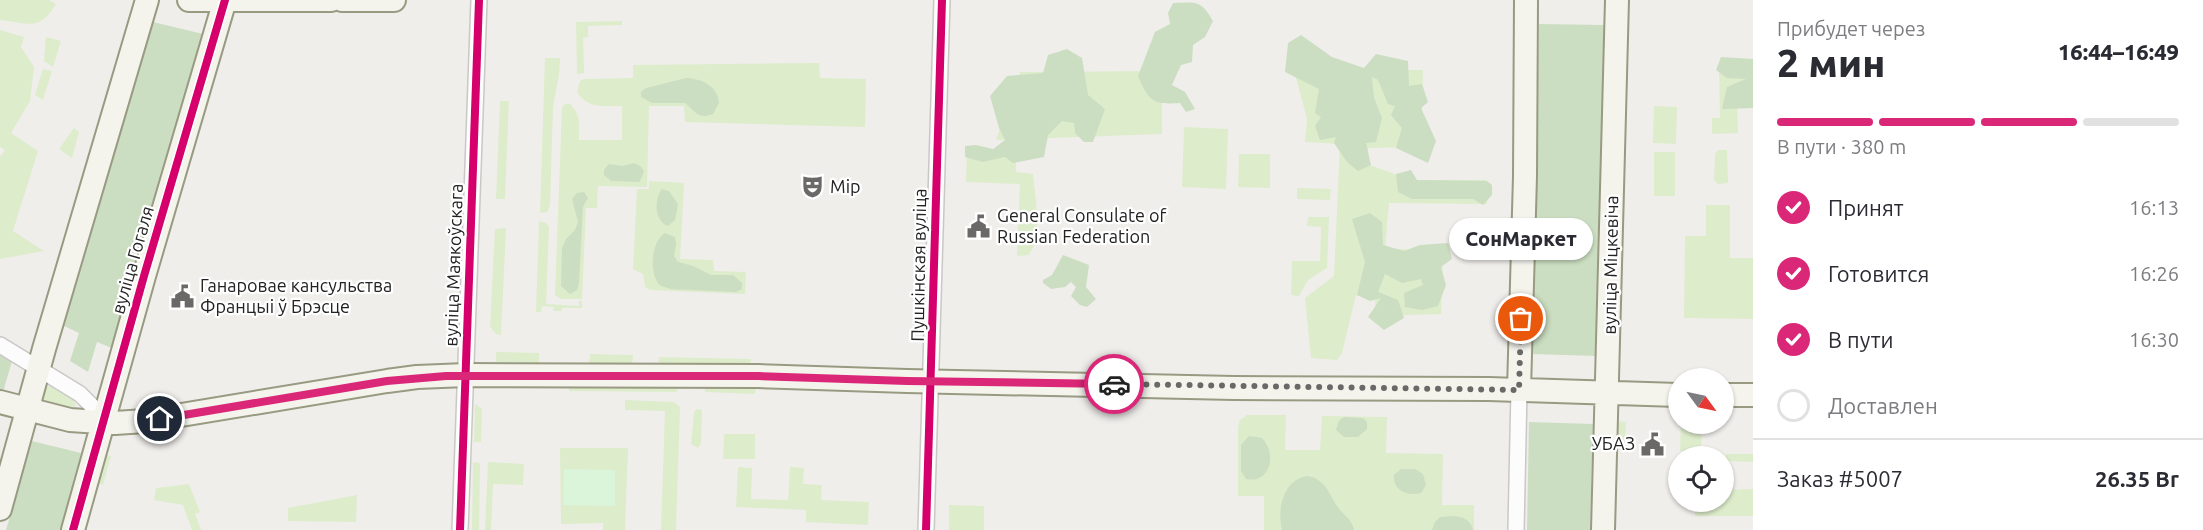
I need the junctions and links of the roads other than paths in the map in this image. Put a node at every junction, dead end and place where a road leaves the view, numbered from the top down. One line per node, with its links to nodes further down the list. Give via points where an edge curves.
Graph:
1 (147, 0): 12 (main road)
2 (189, 0): 10 (main road)
3 (332, 0): 10 (main road)
4 (342, 0): 5 (main road)
5 (394, 0)
6 (478, 0): 13 (street, вуліца Маякоўскага)
7 (942, 0): 14 (street, Пушкінская вуліца)
8 (1526, 0): 15 (main road)
9 (1617, 0): 16 (main road, вуліца Міцкевіча)
10 (225, 1): 22 (main road, вуліца Гогаля)
11 (0, 345): 12 (street)
12 (39, 368): 21 (main road); 22 (street, via 80,394)
13 (466, 375): 14 (main road, via 758,376); 22 (main road, via 394,380 145,422); 25 (street, вуліца Маякоўскага)
14 (930, 382): 15 (main road); 26 (street, Пушкінская вуліца)
15 (1519, 390): 16 (main road); 27 (street)
16 (1606, 392): 17 (main road); 28 (main road, вуліца Міцкевіча)
17 (1668, 395)
18 (1734, 395): 19 (main road)
19 (1753, 395)
20 (0, 402): 21 (main road)
21 (28, 410): 22 (main road, via 70,420); 23 (main road)
22 (103, 422): 24 (main road, вуліца Гогаля)
23 (0, 509)
24 (73, 530)
25 (460, 530)
26 (926, 530)
27 (1516, 530)
28 (1603, 530)

